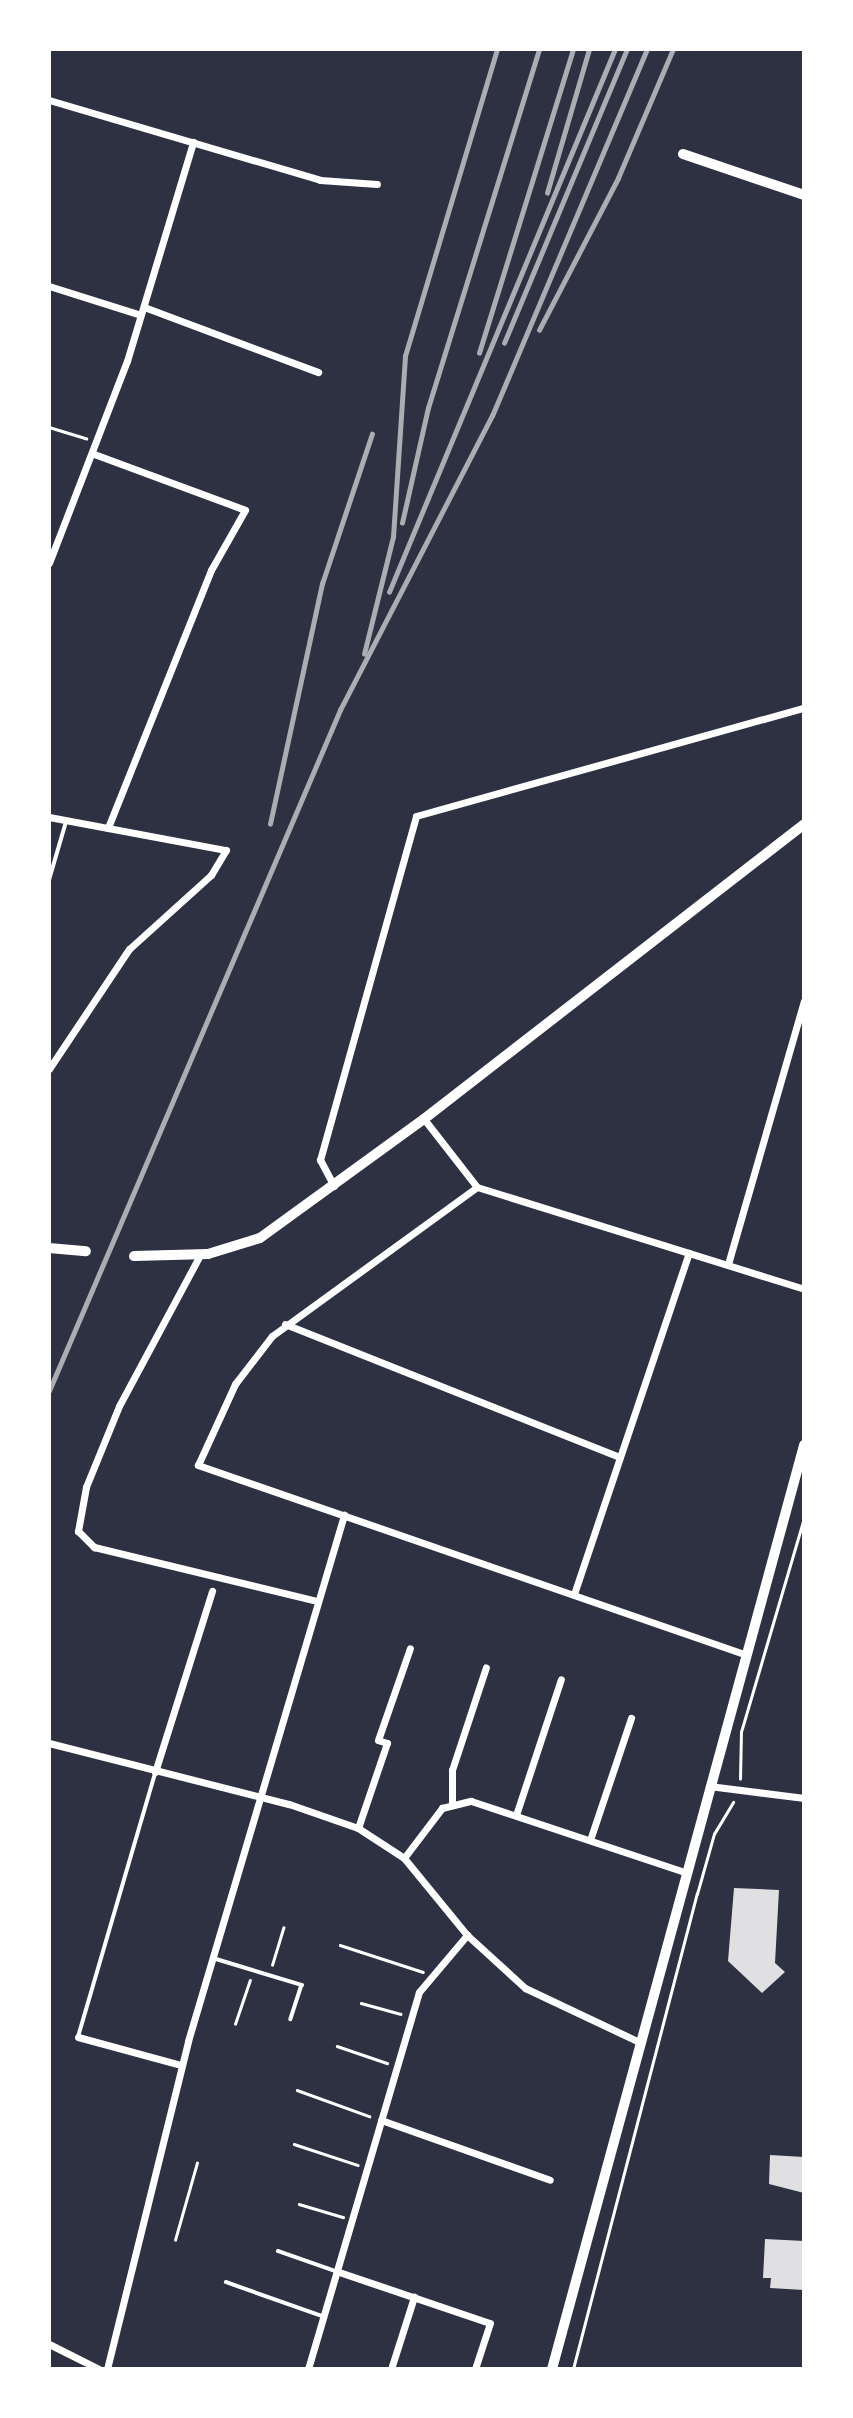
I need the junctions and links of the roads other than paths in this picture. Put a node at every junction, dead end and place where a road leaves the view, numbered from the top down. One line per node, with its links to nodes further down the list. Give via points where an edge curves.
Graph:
1 (49, 100): 2 (street)
2 (193, 142): 4 (street, via 343,186); 7 (street)
3 (683, 153): 5 (main road)
4 (377, 184)
5 (804, 195)
6 (49, 286): 7 (street)
7 (142, 311): 8 (street); 9 (street)
8 (318, 372)
9 (94, 454): 10 (street); 16 (street, via 245,510 211,570)
10 (52, 549): 11 (street)
11 (49, 563)
12 (804, 708): 21 (street, via 416,816 320,1160)
13 (49, 817): 14 (street)
14 (66, 820): 16 (street); 17 (lane)
15 (804, 824): 20 (street)
16 (108, 828): 19 (street, via 226,850 211,875 129,949)
17 (49, 880)
18 (804, 1001): 28 (street)
19 (49, 1069)
20 (424, 1119): 21 (street); 22 (street)
21 (334, 1186): 26 (street, via 260,1238)
22 (477, 1188): 25 (street); 30 (street)
23 (49, 1248): 24 (street)
24 (86, 1251)
25 (689, 1252): 28 (street); 32 (street)
26 (200, 1255): 27 (street); 36 (street, via 119,1406 86,1487 80,1536 94,1547)
27 (134, 1256)
28 (728, 1264): 29 (street)
29 (804, 1289)
30 (285, 1324): 32 (street); 33 (street, via 243,1370 198,1465)
31 (804, 1445): 38 (street)
32 (620, 1457): 35 (street)
33 (344, 1516): 35 (street); 36 (street)
34 (212, 1591): 43 (street)
35 (573, 1594): 38 (street)
36 (318, 1601): 45 (street)
37 (410, 1648): 49 (street, via 378,1740 387,1743)
38 (744, 1654): 44 (street)
39 (486, 1667): 47 (street, via 452,1770)
40 (561, 1679): 48 (street)
41 (631, 1718): 50 (street)
42 (49, 1743): 43 (street)
43 (155, 1772): 45 (street); 56 (lane)
44 (709, 1786): 46 (street, via 736,1794); 52 (street)
45 (257, 1795): 49 (street); 54 (street)
46 (804, 1798)
47 (452, 1802): 48 (street); 51 (street)
48 (516, 1815): 50 (street)
49 (358, 1828): 51 (street)
50 (590, 1840): 52 (street)
51 (404, 1858): 53 (street)
52 (685, 1872): 57 (street)
53 (467, 1935): 57 (street, via 525,1988); 59 (street, via 429,1974 411,2017)
54 (211, 1957): 55 (lane, via 302,1985); 58 (street)
55 (291, 2019)
56 (78, 2037): 58 (street)
57 (639, 2042): 72 (street)
58 (181, 2065): 68 (street)
59 (381, 2120): 60 (street); 62 (street)
60 (550, 2180)
61 (278, 2251): 62 (lane)
62 (339, 2272): 64 (street); 65 (street)
63 (226, 2283): 65 (lane)
64 (414, 2297): 70 (street); 71 (street, via 490,2323)
65 (324, 2316): 69 (street)
66 (49, 2344): 67 (street)
67 (99, 2369)
68 (107, 2369)
69 (308, 2369)
70 (391, 2369)
71 (475, 2369)
72 (552, 2369)

